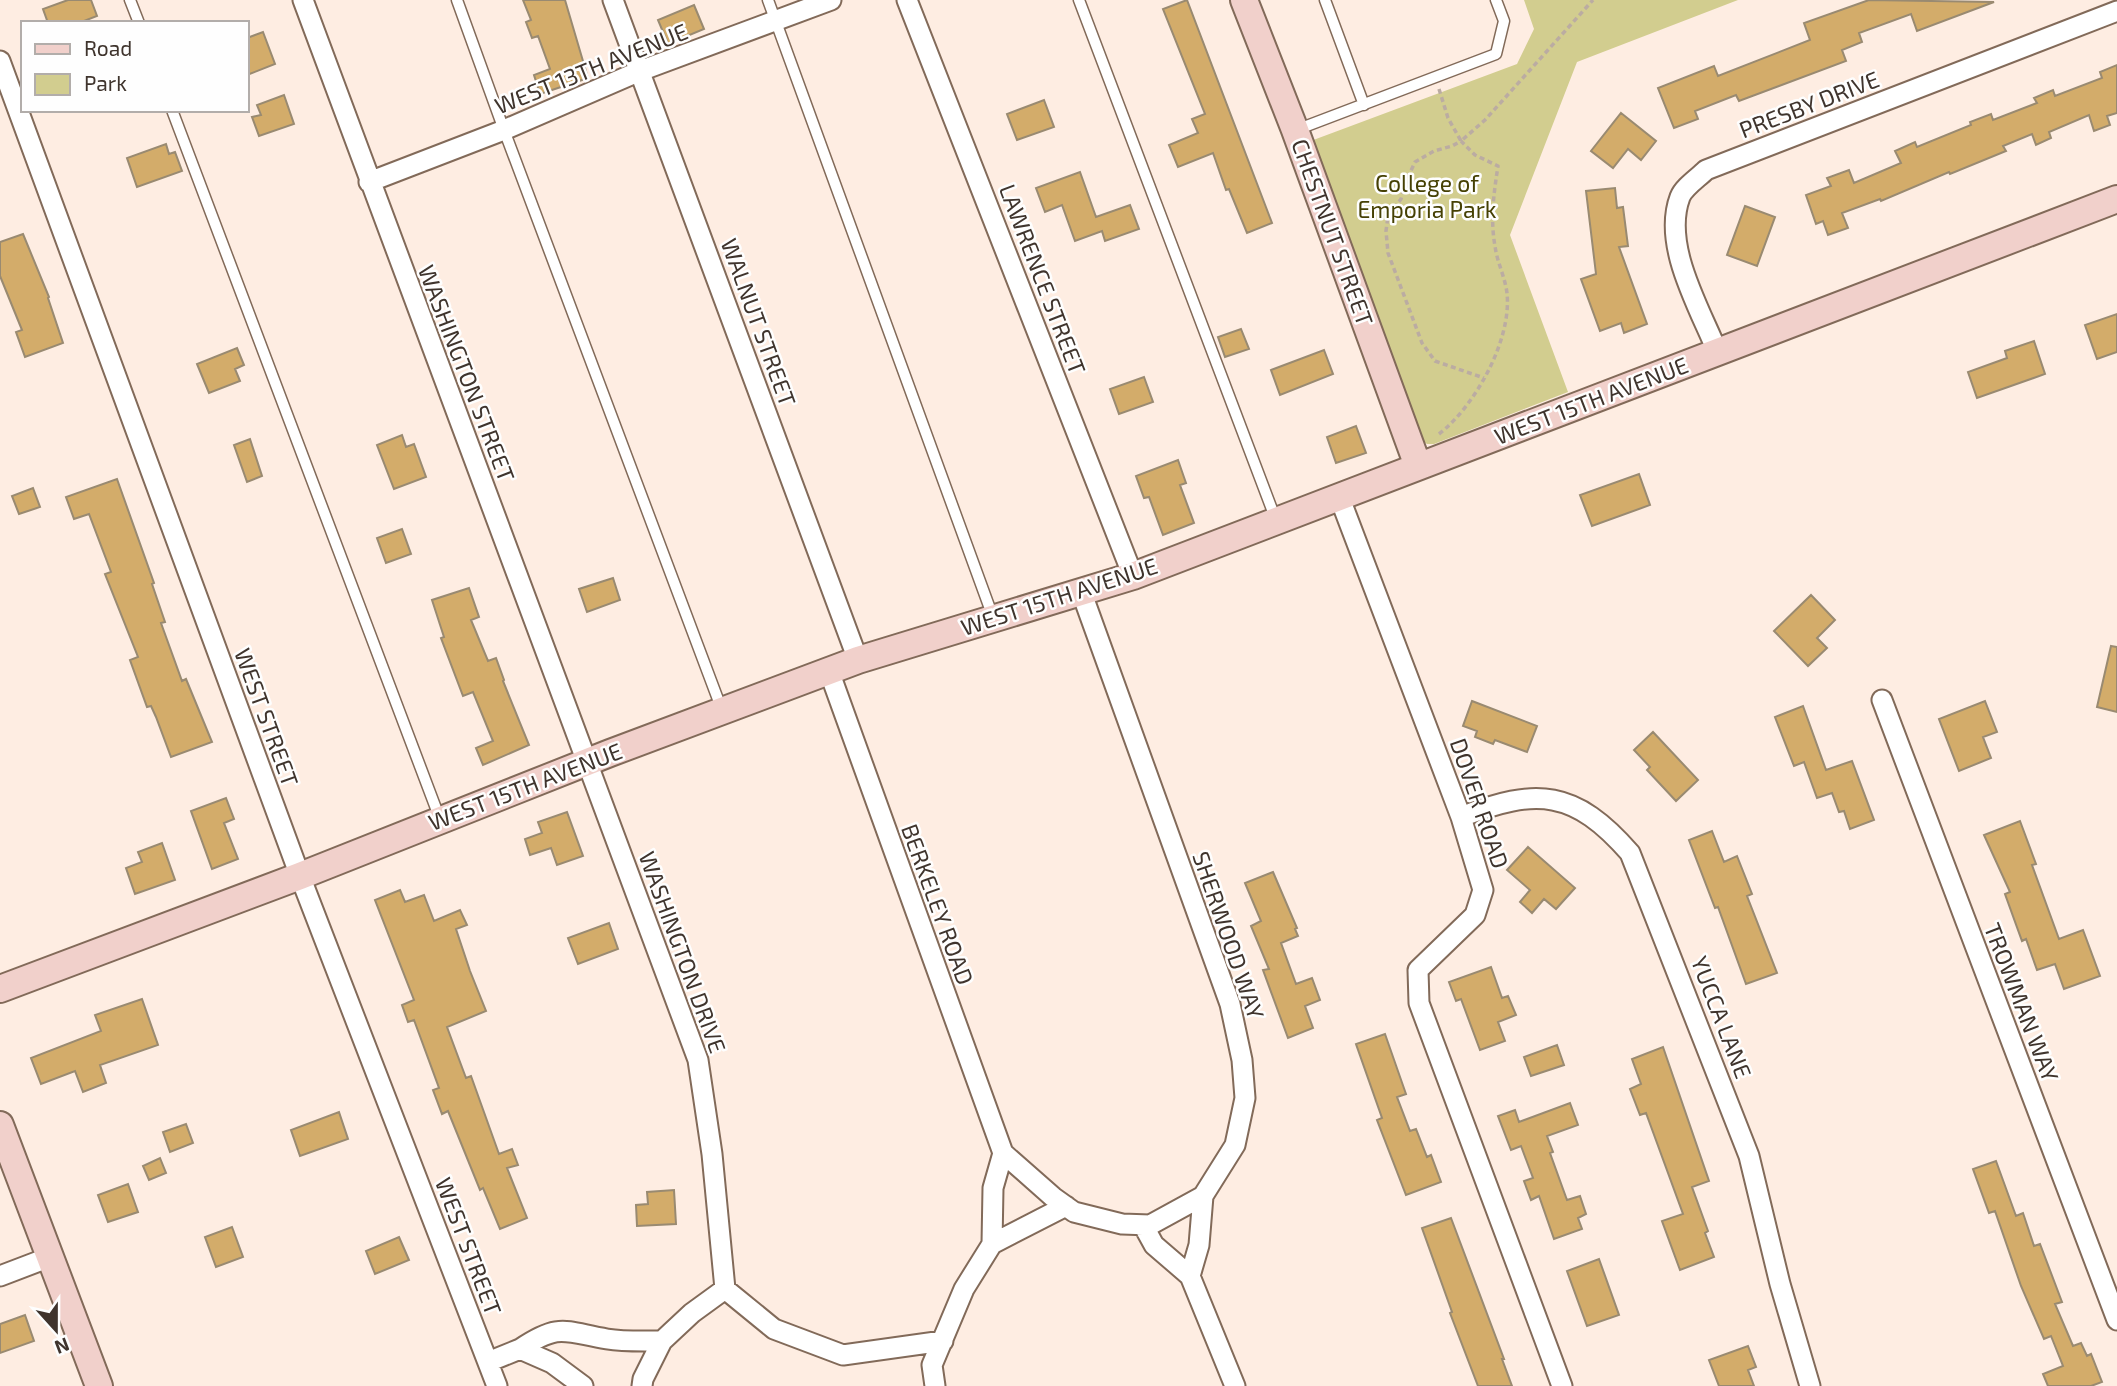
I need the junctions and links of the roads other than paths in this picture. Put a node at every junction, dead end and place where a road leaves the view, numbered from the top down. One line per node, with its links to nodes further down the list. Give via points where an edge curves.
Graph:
1 (131, 0): 13 (lane)
2 (303, 0): 21 (street, WASHINGTON STREET)
3 (457, 0): 19 (lane)
4 (613, 0): 16 (street, WALNUT STREET)
5 (768, 0): 14 (lane)
6 (831, 0): 14 (street, WEST 13TH AVENUE)
7 (907, 0): 27 (street, LAWRENCE STREET)
8 (1079, 0): 26 (lane)
9 (1244, 0): 20 (street, CHESTNUT STREET)
10 (1325, 0): 17 (lane)
11 (1496, 0): 17 (lane, via 1504,21 1496,54)
12 (2117, 10): 23 (street, PRESBY DRIVE, via 1706,170 1681,195 1674,226 1680,258)
13 (138, 21)
14 (775, 21): 16 (street, WEST 13TH AVENUE); 29 (lane)
15 (0, 61): 37 (street, WEST STREET)
16 (640, 71): 19 (street, WEST 13TH AVENUE); 30 (street, WALNUT STREET)
17 (1364, 104): 20 (lane)
18 (173, 112): 36 (lane)
19 (504, 130): 21 (street, WEST 13TH AVENUE); 33 (lane)
20 (1296, 130): 24 (street, CHESTNUT STREET)
21 (369, 182): 34 (street, WASHINGTON STREET)
22 (2117, 199): 23 (street, WEST 15TH AVENUE)
23 (1717, 351): 24 (street, WEST 15TH AVENUE)
24 (1418, 466): 25 (street, WEST 15TH AVENUE)
25 (1339, 496): 26 (street, WEST 15TH AVENUE); 35 (street, DOVER ROAD)
26 (1276, 520): 27 (street, WEST 15TH AVENUE)
27 (1133, 576): 28 (street, WEST 15TH AVENUE)
28 (1081, 591): 29 (street, WEST 15TH AVENUE); 41 (street, SHERWOOD WAY, via 1230,1004 1242,1060 1245,1098 1235,1145)
29 (993, 618): 30 (street, WEST 15TH AVENUE)
30 (858, 660): 31 (street, WEST 15TH AVENUE)
31 (828, 671): 33 (street, WEST 15TH AVENUE); 40 (street, BERKELEY ROAD)
32 (1882, 701): 49 (street, TROWMAN WAY)
33 (722, 711): 34 (street, WEST 15TH AVENUE)
34 (588, 762): 36 (street, WEST 15TH AVENUE); 48 (street, WASHINGTON DRIVE, via 698,1060)
35 (1461, 817): 60 (street, DOVER ROAD, via 1483,890 1475,915 1418,970 1419,1003); 61 (street, YUCCA LANE, via 1538,797 1562,802 1609,829 1630,853 1749,1156)
36 (439, 819): 37 (street, WEST 15TH AVENUE)
37 (300, 876): 38 (street, WEST 15TH AVENUE); 53 (street, WEST STREET)
38 (0, 989)
39 (0, 1125): 45 (street)
40 (1003, 1153): 42 (street, SHERWOOD WAY); 44 (street, via 993,1188)
41 (1203, 1196): 43 (street, SHERWOOD WAY, via 1168,1217); 47 (street, via 1199,1245)
42 (1066, 1206): 43 (street, SHERWOOD WAY, via 1122,1224); 44 (street)
43 (1143, 1224): 47 (street, via 1154,1245)
44 (992, 1244): 51 (street, via 964,1289)
45 (50, 1257): 46 (street); 54 (street)
46 (0, 1276)
47 (1190, 1276): 59 (street)
48 (725, 1289): 50 (street); 51 (street, via 774,1328 843,1356)
49 (2117, 1320)
50 (662, 1341): 52 (street, via 609,1340 564,1330 542,1334); 57 (street)
51 (943, 1341): 58 (street, via 932,1365)
52 (520, 1349): 53 (street); 56 (street, via 552,1363)
53 (488, 1362): 55 (street, WEST STREET)
54 (99, 1386)
55 (497, 1386)
56 (583, 1386)
57 (642, 1386)
58 (935, 1386)
59 (1235, 1386)
60 (1562, 1386)
61 (1810, 1386)

